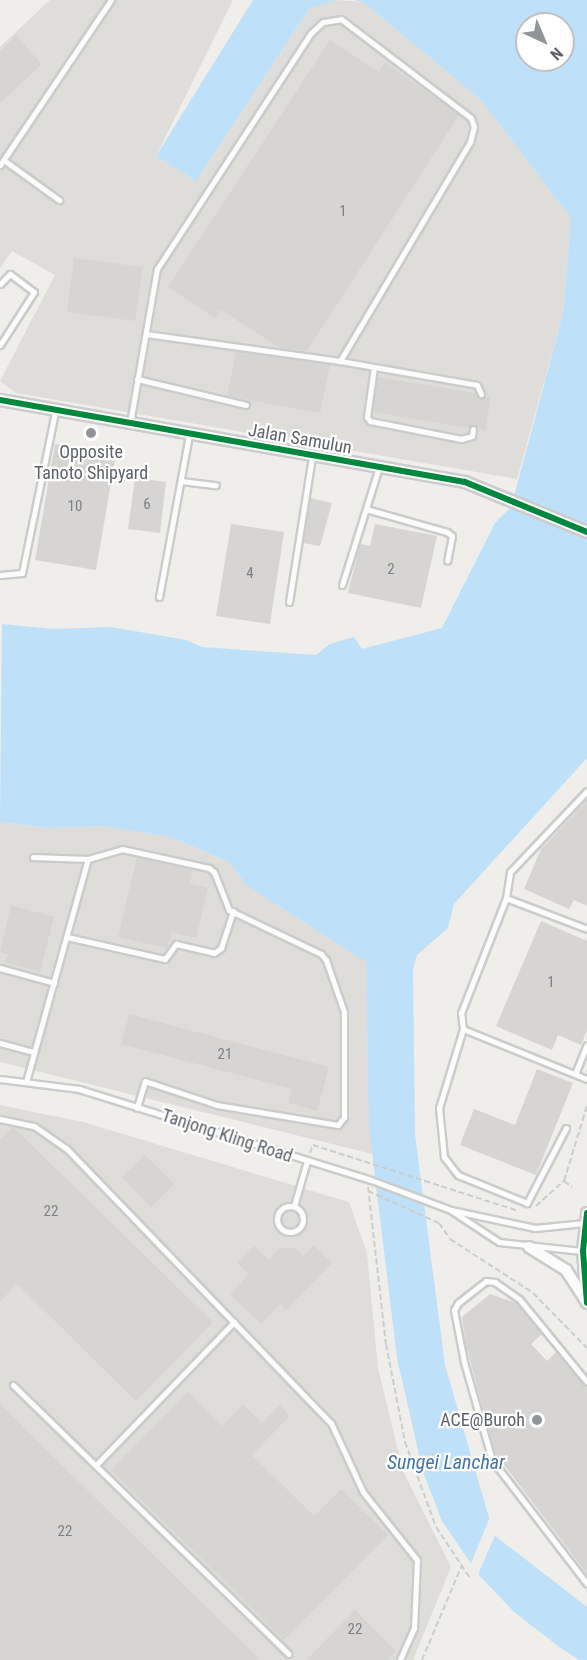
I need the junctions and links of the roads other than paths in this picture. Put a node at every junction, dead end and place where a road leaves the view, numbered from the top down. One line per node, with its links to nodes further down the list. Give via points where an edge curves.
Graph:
1 (111, 0): 2 (lane)
2 (2, 163): 3 (lane)
3 (59, 200)
4 (0, 284): 6 (lane, via 10,274 34,292)
5 (146, 334): 7 (lane); 7 (lane, via 157,269 311,33 323,22 341,19 471,118 474,127 470,142); 9 (lane)
6 (0, 345)
7 (340, 361): 8 (lane)
8 (374, 367): 10 (lane, via 477,385); 15 (lane, via 367,417 370,421 461,439 471,436)
9 (137, 379): 12 (lane); 14 (lane)
10 (481, 394)
11 (0, 400): 13 (street, Jalan Samulun)
12 (246, 405)
13 (55, 412): 14 (street, Jalan Samulun); 24 (lane, via 22,573)
14 (129, 425): 16 (street, Jalan Samulun)
15 (473, 429)
16 (189, 435): 17 (street, Jalan Samulun); 19 (lane)
17 (312, 456): 18 (street, Jalan Samulun); 27 (lane)
18 (379, 467): 21 (lane); 22 (street, Jalan Samulun, via 465,482)
19 (181, 481): 20 (lane); 26 (lane)
20 (216, 485)
21 (366, 509): 23 (lane, via 447,532 452,536); 25 (lane)
22 (587, 532)
23 (447, 561)
24 (0, 575)
25 (342, 585)
26 (159, 597)
27 (289, 602)
28 (587, 791): 31 (lane, via 514,865)
29 (33, 857): 30 (lane)
30 (88, 860): 32 (lane, via 122,849 208,868 214,872 223,902); 34 (lane)
31 (506, 898): 33 (lane); 37 (lane, via 461,1013)
32 (233, 911): 34 (lane, via 221,948 214,953 177,944 165,959); 45 (lane, via 326,960 344,1012 341,1123 335,1126 217,1105 146,1081)
33 (587, 928)
34 (67, 937): 36 (lane)
35 (0, 968): 36 (lane)
36 (54, 982): 40 (lane)
37 (463, 1029): 41 (lane); 47 (lane, via 439,1108 444,1158 458,1175 527,1203)
38 (0, 1043): 40 (lane)
39 (587, 1046): 41 (lane)
40 (34, 1052): 44 (lane)
41 (575, 1074): 43 (lane)
42 (0, 1079): 44 (lane, Tanjong Kling Road)
43 (587, 1079)
44 (26, 1082): 45 (lane, Tanjong Kling Road, via 79,1089)
45 (137, 1107): 48 (lane, Tanjong Kling Road)
46 (0, 1119): 55 (lane, via 34,1126 66,1148)
47 (566, 1128)
48 (307, 1161): 49 (lane); 50 (lane, Tanjong Kling Road)
49 (294, 1206): 49 (lane, via 303,1220 299,1228 286,1232 277,1218 281,1209)
50 (451, 1210): 51 (lane, Tanjong Kling Road, via 535,1228); 52 (lane, Tanjong Kling Road, via 499,1242)
51 (586, 1219): 53 (street)
52 (529, 1247): 53 (lane, Tanjong Kling Road); 54 (street, via 566,1269)
53 (585, 1251): 54 (street)
54 (587, 1303)
55 (234, 1322): 58 (lane); 61 (lane, via 331,1423 363,1492 413,1552 418,1568 412,1597 414,1628)
56 (587, 1382): 59 (lane, via 519,1299 495,1282 486,1281 458,1303 454,1310 464,1362 492,1460)
57 (13, 1384): 58 (lane)
58 (96, 1465): 60 (lane)
59 (587, 1584)
60 (289, 1654)
61 (400, 1660)

